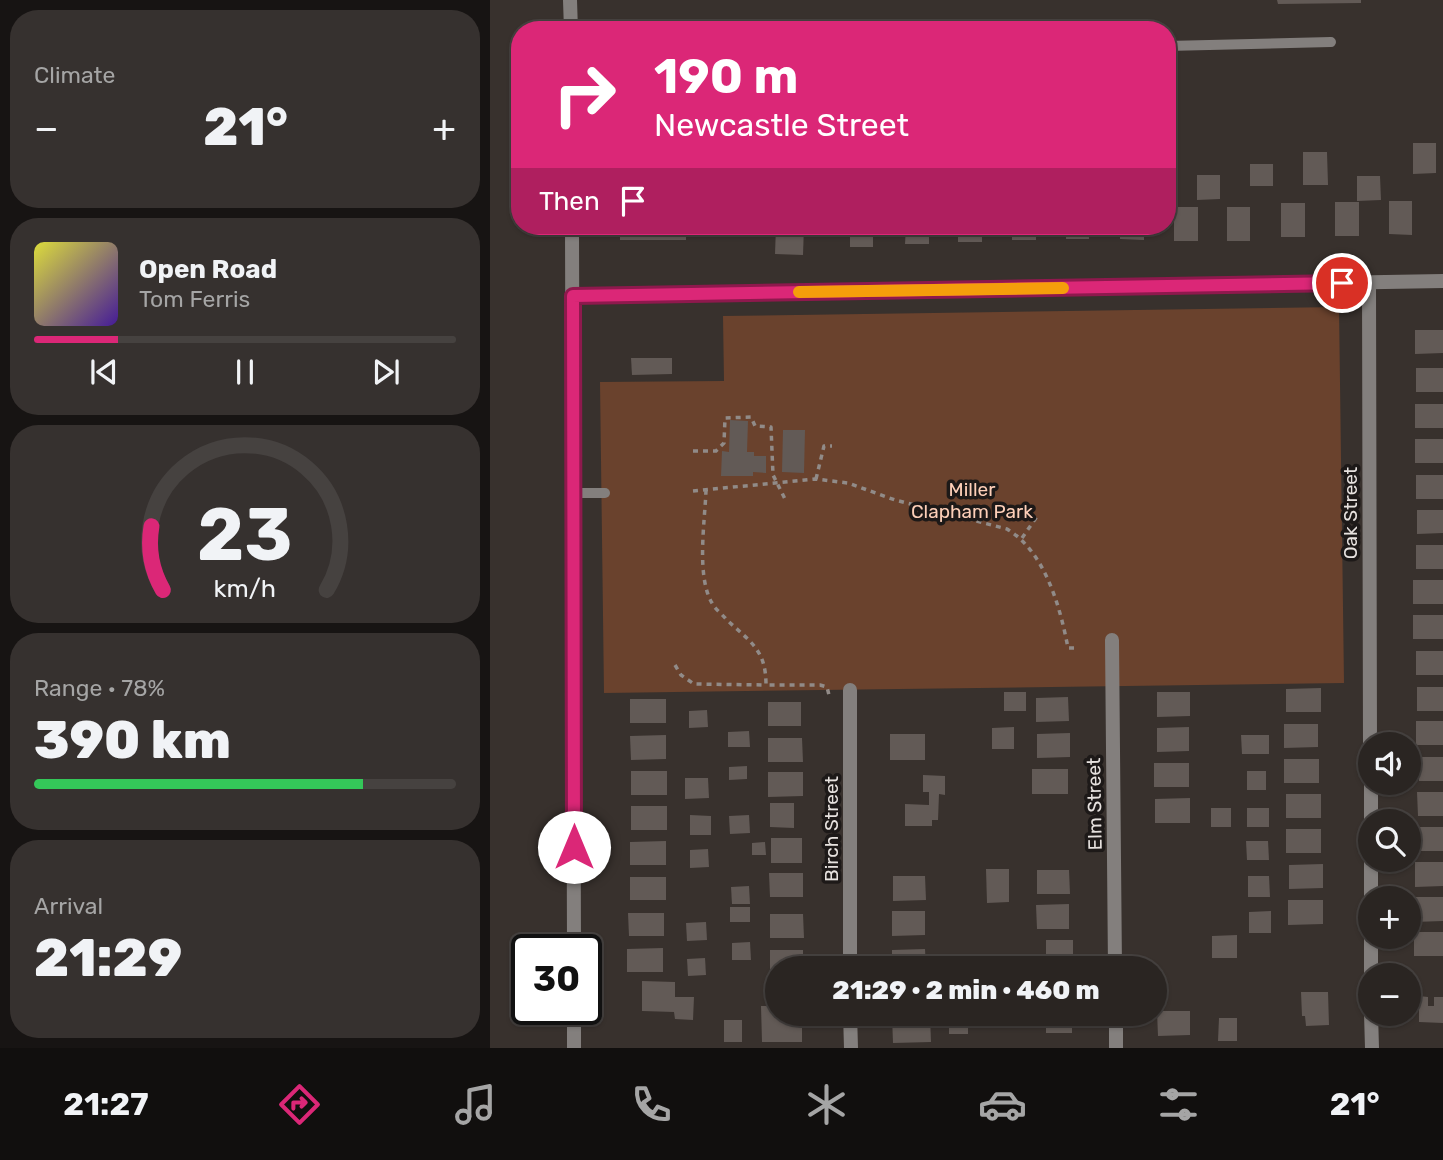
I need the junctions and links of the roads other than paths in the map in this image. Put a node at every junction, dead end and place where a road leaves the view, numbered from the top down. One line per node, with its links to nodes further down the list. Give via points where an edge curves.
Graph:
1 (570, 0): 2 (street)
2 (571, 21)
3 (1331, 42): 4 (lane)
4 (1176, 46)
5 (572, 235): 8 (street)
6 (1443, 281): 7 (street)
7 (1369, 282): 8 (street); 13 (street, Oak Street)
8 (573, 296): 9 (street)
9 (573, 493): 10 (lane); 14 (street)
10 (605, 493)
11 (1112, 640): 16 (street, Elm Street)
12 (850, 690): 15 (street, Birch Street)
13 (1370, 732)
14 (574, 934)
15 (850, 956)
16 (1115, 956)
17 (574, 1025): 21 (street)
18 (850, 1026): 22 (street)
19 (1116, 1026): 23 (street)
20 (1371, 1026): 24 (street)
21 (574, 1048)
22 (851, 1048)
23 (1116, 1048)
24 (1372, 1048)

